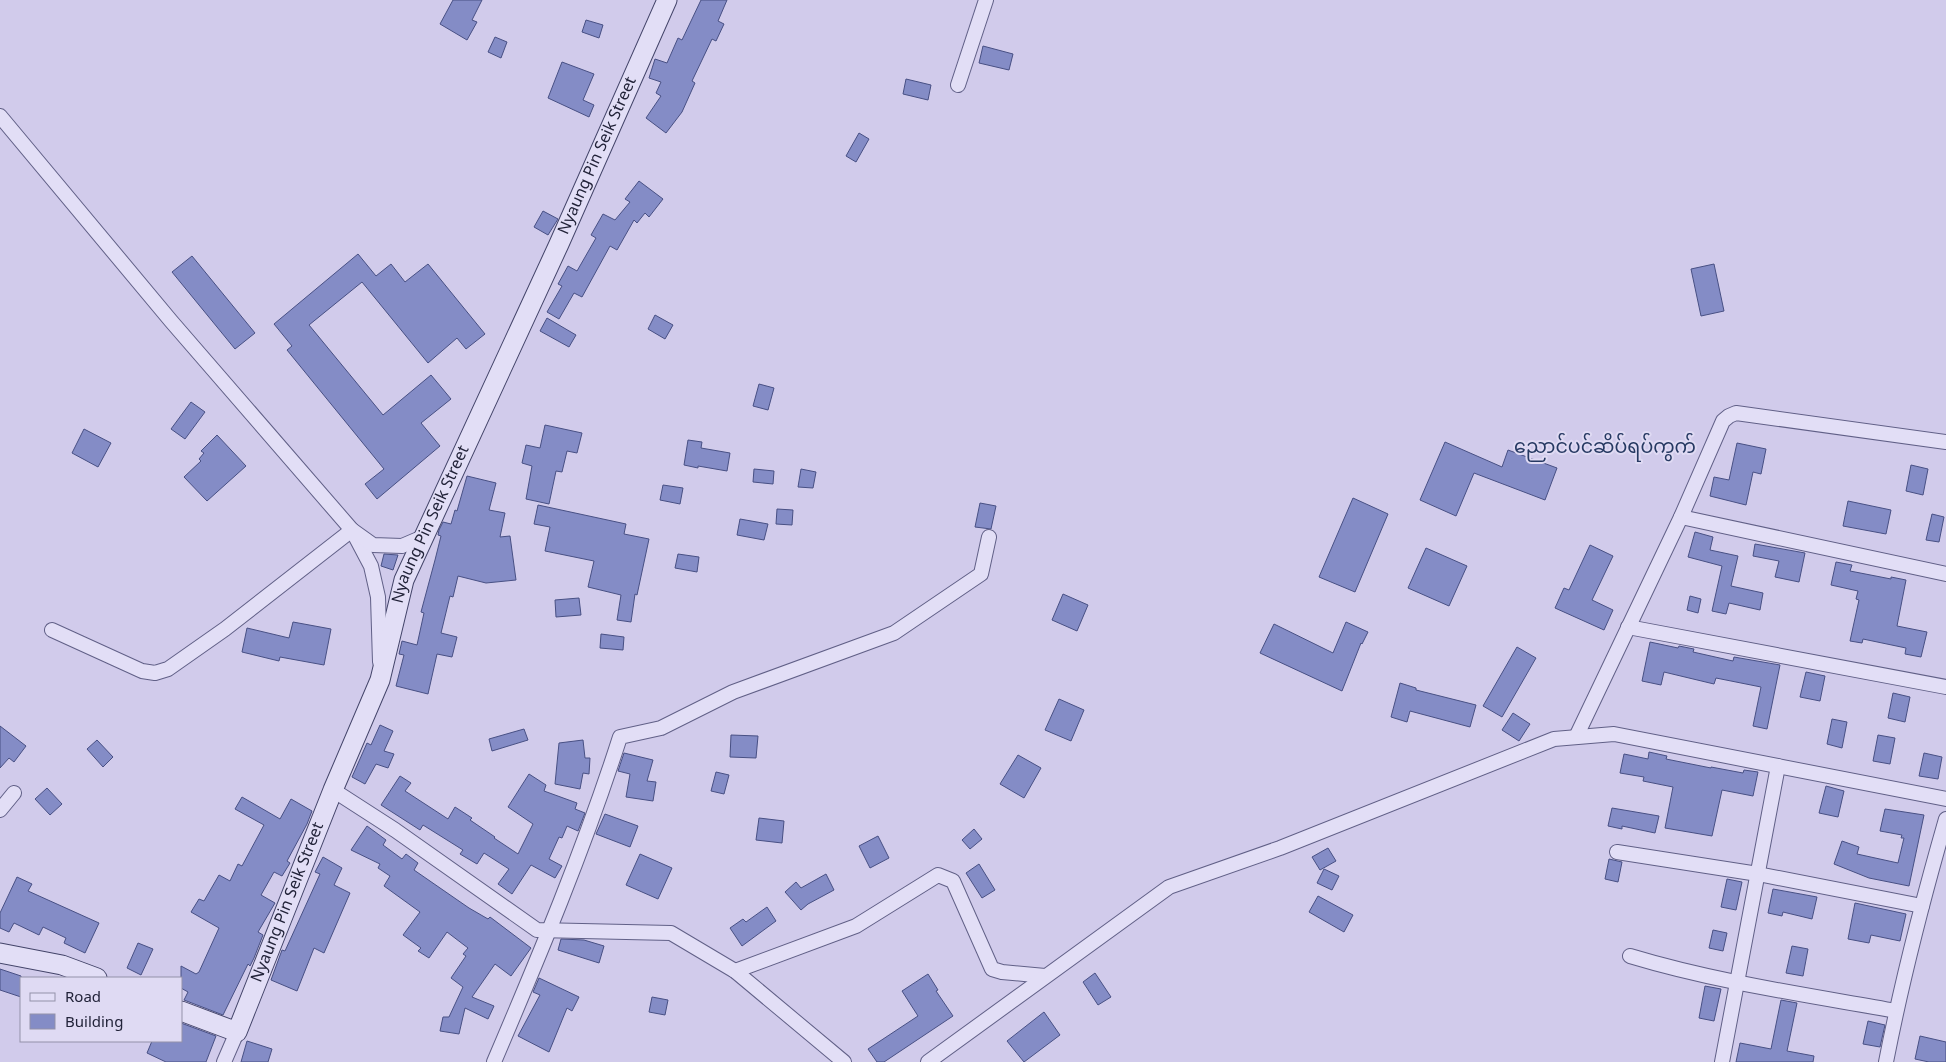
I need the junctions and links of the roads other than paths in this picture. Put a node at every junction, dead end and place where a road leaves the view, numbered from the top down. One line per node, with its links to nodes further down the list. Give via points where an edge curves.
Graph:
1 (667, 0): 8 (street, Nyaung Pin Seik Street, via 559,244)
2 (986, 0): 3 (street)
3 (958, 85)
4 (0, 116): 7 (street, via 171,321)
5 (1946, 442): 6 (street, via 1736,413 1723,421)
6 (1681, 517): 10 (street); 11 (street)
7 (352, 530): 8 (street, via 373,545 402,546); 12 (street, via 168,669 142,670); 13 (street, via 371,566 378,598)
8 (423, 537): 13 (street, Nyaung Pin Seik Street, via 404,580)
9 (988, 537): 25 (street, via 981,574 894,633 733,692 661,728 620,737)
10 (1946, 574)
11 (1628, 627): 14 (street); 15 (street)
12 (52, 630)
13 (380, 680): 17 (street, Nyaung Pin Seik Street)
14 (1946, 687)
15 (1576, 737): 16 (street, via 1614,734); 29 (street, via 1554,739 1280,848 1169,887)
16 (1778, 766): 19 (street); 23 (street)
17 (332, 790): 25 (street, via 537,930); 34 (street, Nyaung Pin Seik Street)
18 (14, 793): 20 (street)
19 (1946, 799)
20 (0, 810)
21 (1946, 819): 24 (street)
22 (1617, 852): 23 (street)
23 (1758, 874): 24 (street); 31 (street)
24 (1922, 906): 33 (street)
25 (551, 930): 28 (street, via 670,933); 36 (street)
26 (0, 953): 30 (street, via 62,965)
27 (1630, 956): 31 (street)
28 (735, 971): 29 (street, via 856,926 938,875 954,881 992,969); 37 (street)
29 (1045, 976): 38 (street)
30 (94, 977)
31 (1737, 982): 33 (street); 39 (street)
32 (182, 1011): 34 (street)
33 (1896, 1011): 40 (street)
34 (237, 1032): 35 (street, Nyaung Pin Seik Street)
35 (224, 1062)
36 (494, 1062)
37 (844, 1062)
38 (928, 1062)
39 (1722, 1062)
40 (1886, 1062)

